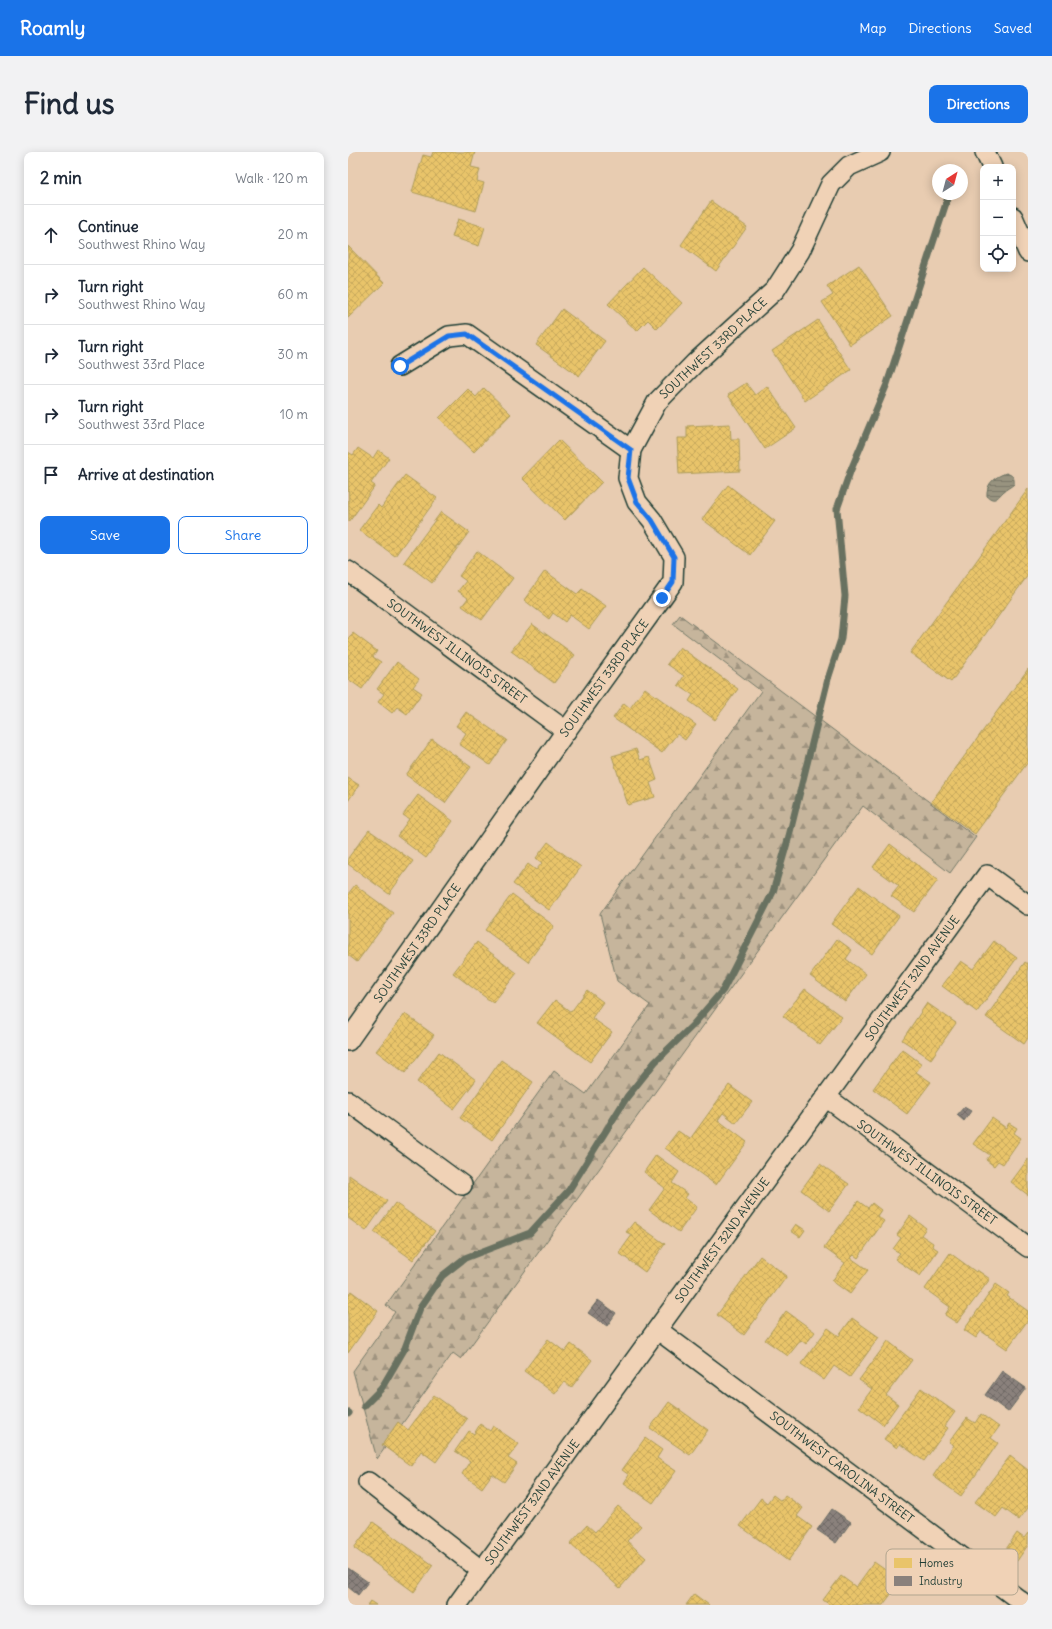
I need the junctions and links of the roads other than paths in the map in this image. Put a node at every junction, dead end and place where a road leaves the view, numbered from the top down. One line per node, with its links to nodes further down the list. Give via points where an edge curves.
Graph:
1 (880, 152): 7 (street, SOUTHWEST 33RD PLACE, via 849,166 831,184 800,251 775,290 657,402)
2 (985, 152): 3 (street)
3 (991, 164)
4 (1016, 224): 5 (street)
5 (1028, 252)
6 (400, 366): 7 (street, via 449,336 467,334)
7 (631, 450): 9 (street, SOUTHWEST 33RD PLACE, via 628,478 637,502 652,520 674,557 673,582)
8 (348, 572): 9 (street, SOUTHWEST ILLINOIS STREET)
9 (566, 731): 11 (street, SOUTHWEST 33RD PLACE)
10 (1028, 905): 12 (street, SOUTHWEST 32ND AVENUE, via 987,875)
11 (348, 1041)
12 (826, 1097): 15 (street, SOUTHWEST ILLINOIS STREET); 16 (street, SOUTHWEST 32ND AVENUE)
13 (348, 1101): 14 (street)
14 (462, 1185)
15 (1028, 1247)
16 (658, 1330): 18 (street, SOUTHWEST CAROLINA STREET); 19 (street, SOUTHWEST 32ND AVENUE)
17 (368, 1482): 19 (street)
18 (951, 1549)
19 (482, 1571): 21 (street, SOUTHWEST 32ND AVENUE)
20 (1013, 1595): 22 (street, SOUTHWEST CAROLINA STREET)
21 (457, 1605)
22 (1026, 1605)

